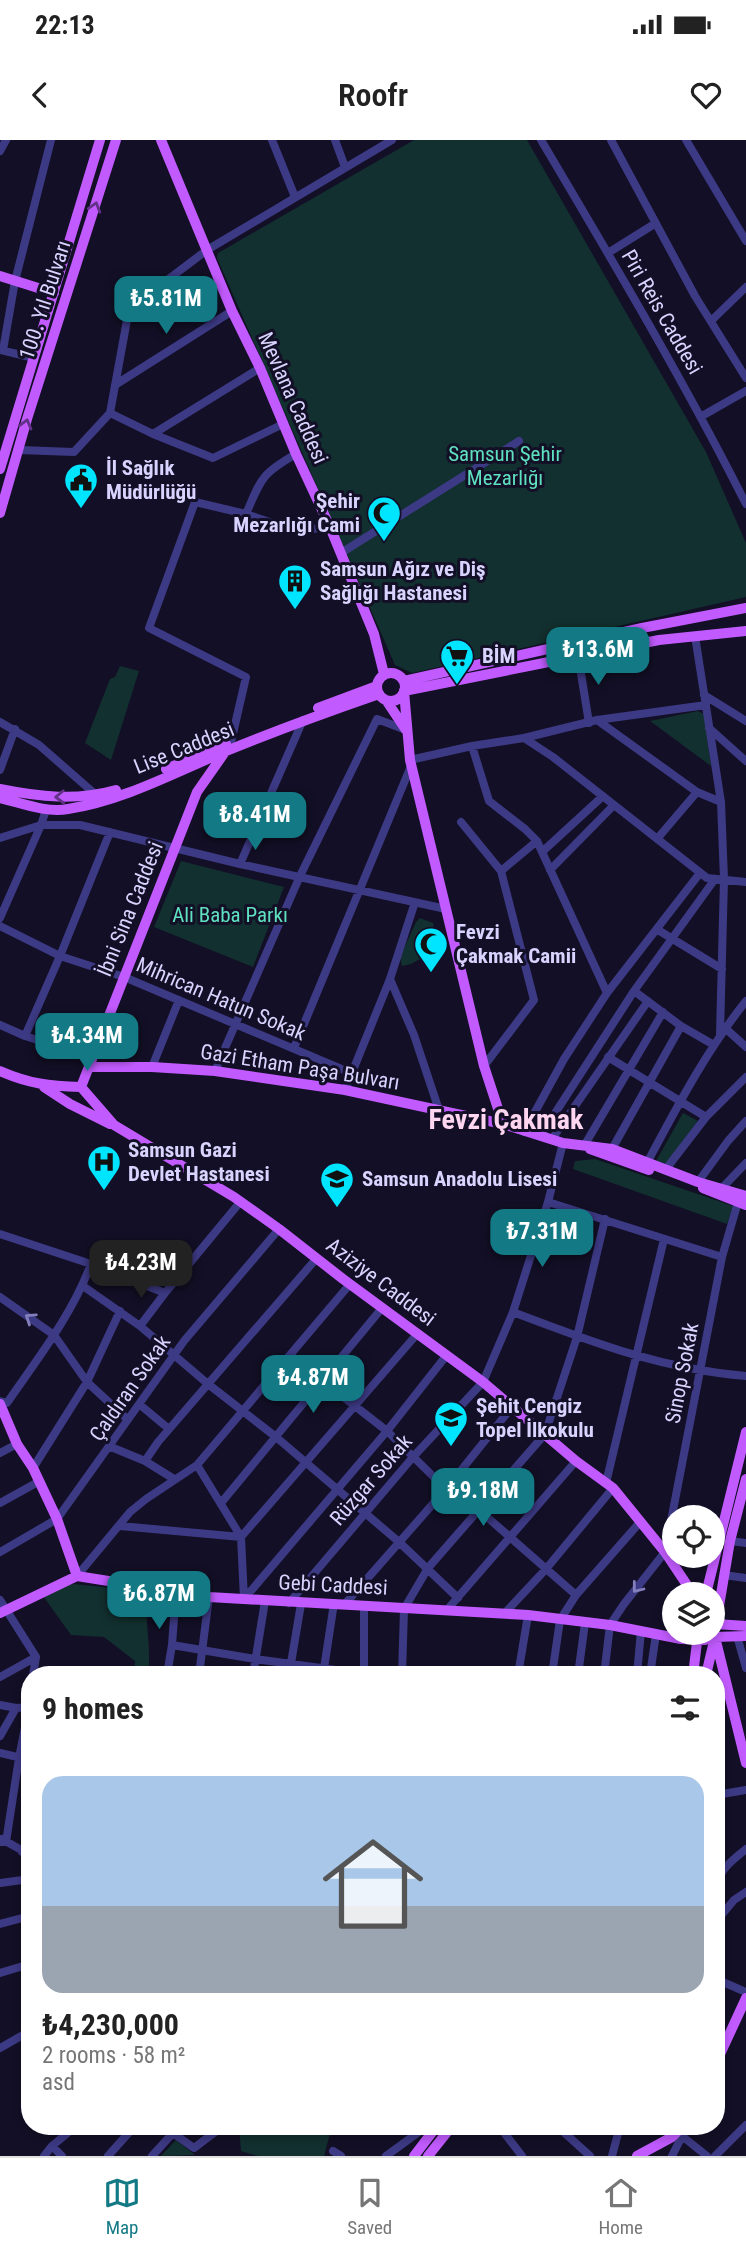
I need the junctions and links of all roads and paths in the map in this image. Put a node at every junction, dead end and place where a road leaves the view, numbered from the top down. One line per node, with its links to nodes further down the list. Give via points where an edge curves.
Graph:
1 (6, 140): 12 (street)
2 (51, 140): 20 (street)
3 (100, 140): 22 (main road, 100. Yıl Bulvarı)
4 (116, 140): 37 (main road, 100. Yıl Bulvarı, one-way to 4)
5 (161, 140): 17 (main road, Mevlana Caddesi)
6 (272, 140): 14 (street)
7 (335, 140): 13 (street)
8 (392, 140): 13 (street)
9 (541, 140): 18 (street, Piri Reis Caddesi)
10 (611, 140): 15 (street)
11 (686, 140): 16 (street)
12 (0, 150)
13 (345, 167): 14 (street)
14 (295, 197): 17 (street)
15 (656, 223): 18 (street); 24 (street)
16 (746, 241)
17 (207, 250): 23 (main road, Mevlana Caddesi); 29 (street, via 129,309)
18 (608, 253): 32 (street, Piri Reis Caddesi)
19 (0, 276): 20 (main road)
20 (15, 281): 22 (main road); 25 (street)
21 (746, 287): 24 (street)
22 (54, 293): 26 (main road, 100. Yıl Bulvarı)
23 (232, 311): 27 (main road, Mevlana Caddesi); 29 (street)
24 (711, 321): 28 (street)
25 (1, 350): 26 (street)
26 (34, 358): 35 (main road, 100. Yıl Bulvarı)
27 (260, 368): 33 (main road, Mevlana Caddesi); 34 (street)
28 (746, 379)
29 (115, 385): 31 (street)
30 (746, 391): 32 (street)
31 (110, 413): 34 (street); 37 (street, via 74,452)
32 (702, 416): 40 (street, Piri Reis Caddesi)
33 (283, 424): 34 (street, via 212,458); 38 (main road, Mevlana Caddesi)
34 (153, 435)
35 (4, 440): 39 (main road, 100. Yıl Bulvarı)
36 (519, 441): 44 (street)
37 (19, 450): 41 (main road, 100. Yıl Bulvarı)
38 (296, 454): 42 (street, via 272,468 261,481); 43 (main road, Mevlana Caddesi)
39 (0, 469)
40 (746, 505)
41 (0, 513)
42 (246, 514): 43 (street, via 295,531); 62 (street, via 195,502 149,628 246,677)
43 (330, 527): 44 (main road, Mevlana Caddesi)
44 (341, 553): 49 (main road, Mevlana Caddesi)
45 (746, 608): 50 (main road, via 642,628)
46 (746, 631): 47 (main road)
47 (695, 636): 48 (main road); 52 (street)
48 (578, 655): 50 (main road); 55 (street)
49 (389, 673): 50 (main road); 51 (main road)
50 (404, 686): 51 (main road, via 395,700); 60 (main road)
51 (381, 693): 54 (main road, Lise Caddesi); 60 (main road); 62 (main road, Lise Caddesi)
52 (704, 695): 53 (street); 56 (street)
53 (706, 705): 55 (street); 58 (street)
54 (303, 720): 62 (main road, Lise Caddesi); 85 (street)
55 (593, 721): 61 (street); 68 (street)
56 (746, 721)
57 (0, 722): 59 (street)
58 (709, 728): 64 (street); 72 (street)
59 (15, 729): 66 (street); 69 (street)
60 (407, 730): 65 (main road); 89 (street, via 377,719)
61 (524, 738): 63 (street); 70 (street)
62 (228, 746): 69 (main road, Lise Caddesi, via 137,783); 74 (main road, Lise Caddesi, via 135,789); 83 (main road, İbni Sina Caddesi, via 197,792)
63 (472, 746): 65 (street); 82 (street, via 489,801)
64 (746, 761)
65 (410, 763): 92 (street); 94 (main road)
66 (0, 770)
67 (0, 789): 69 (main road, Lise Caddesi, one-way to 67, via 41,798)
68 (697, 792): 72 (street); 81 (street)
69 (94, 793)
70 (603, 796): 73 (street); 84 (street)
71 (0, 798): 75 (main road, Lise Caddesi)
72 (721, 802): 90 (street)
73 (614, 805): 81 (street); 86 (street)
74 (67, 809): 75 (main road, Lise Caddesi); 78 (street)
75 (46, 810): 77 (street)
76 (461, 822): 87 (street)
77 (41, 825): 78 (street); 80 (street); 95 (street)
78 (61, 826): 79 (street)
79 (110, 832): 83 (street); 99 (street)
80 (0, 838)
81 (657, 839): 88 (street)
82 (537, 841): 84 (street); 87 (street)
83 (176, 847): 85 (street); 101 (main road, İbni Sina Caddesi)
84 (542, 852): 86 (street)
85 (240, 864): 89 (street)
86 (550, 870): 104 (street)
87 (501, 871): 119 (street, via 534,1000)
88 (700, 873): 90 (street); 97 (street)
89 (300, 876): 92 (street); 110 (street)
90 (719, 879): 91 (street); 98 (street); 100 (street)
91 (746, 882)
92 (360, 889): 93 (street); 116 (street)
93 (415, 902): 94 (street); 102 (street)
94 (446, 909): 119 (main road)
95 (0, 918)
96 (0, 926): 99 (street, Mihrican Hatun Sokak)
97 (658, 929): 98 (street); 104 (street)
98 (672, 938): 100 (street); 103 (street)
99 (60, 957): 101 (street, Mihrican Hatun Sokak); 113 (street)
100 (722, 969): 112 (street)
101 (124, 977): 105 (street, Mihrican Hatun Sokak); 118 (main road, İbni Sina Caddesi)
102 (390, 979): 124 (street); 131 (street)
103 (634, 991): 106 (street); 137 (street)
104 (607, 993): 136 (street)
105 (179, 1000): 110 (street, Mihrican Hatun Sokak); 120 (street)
106 (648, 1001): 108 (street); 117 (street)
107 (746, 1002): 112 (street)
108 (663, 1012): 111 (street); 121 (street)
109 (0, 1025): 113 (street)
110 (235, 1026): 116 (street, Mihrican Hatun Sokak); 122 (street)
111 (681, 1026): 114 (street); 126 (street)
112 (723, 1031): 114 (street); 115 (street)
113 (25, 1036): 118 (street)
114 (713, 1045): 130 (street)
115 (746, 1047)
116 (294, 1048): 124 (street, Mihrican Hatun Sokak)
117 (608, 1057): 121 (street); 138 (street)
118 (91, 1063): 120 (main road, Gazi Etham Paşa Bulvarı); 128 (main road, İbni Sina Caddesi)
119 (484, 1066): 134 (main road)
120 (152, 1067): 122 (main road, Gazi Etham Paşa Bulvarı)
121 (629, 1068): 126 (street); 139 (street)
122 (215, 1071): 129 (main road, Gazi Etham Paşa Bulvarı)
123 (0, 1072): 127 (main road)
124 (351, 1073): 129 (street)
125 (746, 1076): 132 (street)
126 (648, 1084): 130 (street); 140 (street)
127 (44, 1086): 128 (main road); 135 (main road)
128 (81, 1087): 135 (main road, Aziziye Caddesi)
129 (345, 1090): 131 (main road, Gazi Etham Paşa Bulvarı)
130 (680, 1103): 132 (street); 141 (street)
131 (439, 1110): 134 (main road, Gazi Etham Paşa Bulvarı)
132 (706, 1117): 143 (street)
133 (746, 1121): 144 (street)
134 (502, 1124): 136 (main road, Gazi Etham Paşa Bulvarı)
135 (114, 1125): 146 (main road, Aziziye Caddesi)
136 (524, 1132): 137 (main road, Gazi Etham Paşa Bulvarı)
137 (541, 1135): 138 (main road, Gazi Etham Paşa Bulvarı)
138 (558, 1141): 139 (main road, Gazi Etham Paşa Bulvarı); 148 (street, Rüzgar Sokak)
139 (584, 1146): 140 (main road); 147 (main road)
140 (612, 1149): 141 (main road)
141 (647, 1163): 143 (main road)
142 (746, 1163): 145 (street)
143 (666, 1169): 144 (main road)
144 (698, 1182): 145 (main road)
145 (722, 1188): 147 (main road)
146 (241, 1201): 150 (main road, Aziziye Caddesi); 158 (street)
147 (743, 1201): 153 (street, Sinop Sokak)
148 (548, 1202): 149 (street); 162 (street, Rüzgar Sokak)
149 (605, 1219): 152 (street); 166 (street)
150 (279, 1229): 154 (main road, Aziziye Caddesi); 167 (street, Çaldıran Sokak)
151 (0, 1234): 155 (street)
152 (664, 1239): 153 (street); 170 (street)
153 (722, 1257): 171 (street, Sinop Sokak)
154 (316, 1259): 156 (main road, Aziziye Caddesi); 176 (street)
155 (91, 1264): 157 (street); 158 (street)
156 (350, 1284): 160 (main road, Aziziye Caddesi); 168 (street)
157 (83, 1286): 161 (street); 165 (street)
158 (165, 1293): 163 (street)
159 (0, 1297): 165 (street, one-way to 159)
160 (382, 1308): 164 (main road, Aziziye Caddesi); 173 (street)
161 (120, 1311): 163 (street); 174 (street)
162 (513, 1312): 166 (street); 175 (street, Rüzgar Sokak)
163 (140, 1325): 167 (street)
164 (418, 1333): 169 (main road, Aziziye Caddesi); 179 (street)
165 (54, 1335): 174 (street); 177 (street, via 7,1403)
166 (577, 1336): 170 (street); 186 (street)
167 (173, 1355): 176 (street); 178 (street, Çaldıran Sokak)
168 (291, 1356): 173 (street); 181 (street)
169 (446, 1356): 175 (main road, Aziziye Caddesi); 184 (street)
170 (637, 1357): 171 (street); 200 (street)
171 (701, 1372): 172 (street); 205 (street, Sinop Sokak)
172 (746, 1377)
173 (323, 1381): 179 (street); 187 (street)
174 (87, 1382): 182 (street); 196 (street)
175 (483, 1382): 180 (main road, Aziziye Caddesi); 191 (street, Rüzgar Sokak)
176 (208, 1384): 181 (street); 183 (street)
177 (0, 1403): 188 (main road)
178 (139, 1404): 182 (street, Çaldıran Sokak); 183 (street)
179 (355, 1406): 184 (street); 194 (street)
180 (513, 1407): 186 (main road, Aziziye Caddesi); 201 (street)
181 (243, 1411): 187 (street); 195 (street)
182 (127, 1419): 189 (street, Çaldıran Sokak)
183 (169, 1430): 192 (street)
184 (387, 1431): 191 (street); 202 (street)
185 (746, 1432): 224 (main road)
186 (545, 1434): 193 (main road, Aziziye Caddesi); 206 (street)
187 (276, 1437): 194 (street); 204 (street)
188 (16, 1444): 190 (street); 196 (main road)
189 (111, 1447): 192 (street); 208 (street, Çaldıran Sokak)
190 (0, 1453)
191 (413, 1457): 201 (street); 207 (street, Rüzgar Sokak)
192 (145, 1461): 197 (street)
193 (576, 1461): 200 (main road, Aziziye Caddesi); 212 (street)
194 (305, 1463): 202 (street); 211 (street)
195 (197, 1465): 197 (street); 204 (street)
196 (33, 1468): 199 (main road)
197 (174, 1479): 210 (street, via 130,1512)
198 (746, 1479): 213 (main road)
199 (38, 1482): 203 (street); 208 (main road)
200 (609, 1486): 209 (main road, Aziziye Caddesi); 220 (street)
201 (446, 1489): 206 (street); 214 (street)
202 (336, 1490): 207 (street); 230 (street)
203 (0, 1503)
204 (221, 1503): 211 (street)
205 (674, 1505)
206 (479, 1510): 212 (street); 219 (street)
207 (366, 1513): 214 (street); 232 (street, Rüzgar Sokak)
208 (57, 1520): 217 (street, Çaldıran Sokak); 222 (main road)
209 (641, 1521): 216 (main road, Aziziye Caddesi); 227 (street)
210 (120, 1526): 211 (street); 222 (street)
211 (241, 1537): 230 (street)
212 (509, 1539): 220 (street); 229 (street)
213 (730, 1541): 215 (street); 221 (main road)
214 (399, 1542): 219 (street); 233 (street)
215 (746, 1543)
216 (662, 1548)
217 (0, 1552)
218 (662, 1556): 244 (street, one-way to 244)
219 (428, 1568): 229 (street); 237 (street)
220 (546, 1569): 227 (street); 239 (street)
221 (724, 1574): 223 (street); 225 (main road)
222 (77, 1576): 226 (main road, Gebi Caddesi); 236 (main road)
223 (746, 1578)
224 (709, 1582)
225 (722, 1582)
226 (176, 1591): 228 (main road, Gebi Caddesi); 250 (street)
227 (576, 1595): 241 (street)
228 (209, 1597): 230 (main road, Gebi Caddesi); 254 (street)
229 (458, 1598): 238 (street)
230 (244, 1599): 231 (main road, Gebi Caddesi)
231 (265, 1601): 232 (main road, Gebi Caddesi); 256 (street)
232 (289, 1603): 234 (main road, Gebi Caddesi)
233 (339, 1603): 234 (main road, Gebi Caddesi); 235 (main road, Gebi Caddesi); 263 (street)
234 (301, 1604): 257 (street)
235 (364, 1605): 237 (main road, Gebi Caddesi); 264 (street)
236 (2, 1607): 255 (street)
237 (404, 1609): 238 (main road, Gebi Caddesi); 265 (street)
238 (446, 1611): 239 (main road, Gebi Caddesi)
239 (504, 1614): 240 (main road, Gebi Caddesi)
240 (528, 1615): 241 (main road, Gebi Caddesi); 266 (street)
241 (559, 1620): 242 (main road, Gebi Caddesi); 267 (street)
242 (586, 1623): 244 (main road, Gebi Caddesi); 268 (street)
243 (725, 1623): 245 (main road)
244 (610, 1625): 246 (main road, Gebi Caddesi); 269 (street)
245 (746, 1626)
246 (642, 1631): 247 (main road, Gebi Caddesi); 270 (street)
247 (656, 1634): 248 (main road, Gebi Caddesi); 271 (street)
248 (662, 1635)
249 (741, 1636): 275 (street)
250 (172, 1645): 254 (street); 259 (street)
251 (699, 1645): 272 (main road)
252 (702, 1645): 273 (main road)
253 (704, 1645): 274 (main road)
254 (203, 1651): 256 (street); 260 (street)
255 (36, 1657): 258 (street); 276 (street)
256 (255, 1659): 257 (street); 261 (street)
257 (291, 1664): 262 (street)
258 (34, 1666)
259 (168, 1666)
260 (200, 1666)
261 (254, 1666)
262 (300, 1666)
263 (325, 1666)
264 (363, 1666)
265 (402, 1666)
266 (520, 1666)
267 (553, 1666)
268 (579, 1666)
269 (605, 1666)
270 (638, 1666)
271 (651, 1666)
272 (694, 1666)
273 (705, 1666)
274 (712, 1666)
275 (746, 1668)
276 (0, 1677)
277 (0, 1704): 280 (street)
278 (725, 1704): 285 (main road)
279 (21, 1707): 280 (street)
280 (16, 1708): 281 (street)
281 (0, 1736)
282 (21, 1748): 284 (street)
283 (0, 1753): 284 (street)
284 (19, 1758): 288 (street)
285 (746, 1763)
286 (746, 1790): 287 (street)
287 (725, 1794)
288 (2, 1840): 290 (street)
289 (746, 1849): 291 (street)
290 (21, 1850)
291 (725, 1868)
292 (21, 1880): 293 (street)
293 (0, 1883)
294 (746, 1892): 295 (street)
295 (725, 1912)
296 (21, 1918): 297 (street)
297 (0, 1924)
298 (21, 1967): 299 (street)
299 (0, 1973)
300 (725, 1983): 301 (street)
301 (746, 1992)
302 (746, 1998): 304 (main road)
303 (21, 2036): 305 (street)
304 (725, 2044)
305 (0, 2048)
306 (746, 2125): 339 (street)
307 (65, 2135): 322 (street)
308 (127, 2135): 327 (street)
309 (171, 2135): 328 (street)
310 (174, 2135): 311 (street, via 194,2148)
311 (211, 2135)
312 (415, 2135): 324 (street)
313 (430, 2135): 330 (main road)
314 (444, 2135): 321 (main road)
315 (506, 2135): 333 (street)
316 (567, 2135): 334 (street)
317 (618, 2135): 335 (street)
318 (673, 2135): 336 (main road)
319 (679, 2135): 337 (street)
320 (684, 2135): 338 (street)
321 (436, 2144): 331 (main road); 332 (street)
322 (52, 2146): 325 (street); 326 (street)
323 (333, 2151): 329 (street)
324 (389, 2155)
325 (44, 2156)
326 (62, 2156)
327 (108, 2156)
328 (152, 2156)
329 (341, 2156)
330 (414, 2156)
331 (428, 2156)
332 (436, 2156)
333 (522, 2156)
334 (590, 2156)
335 (612, 2156)
336 (637, 2156)
337 (672, 2156)
338 (707, 2156)
339 (715, 2156)

